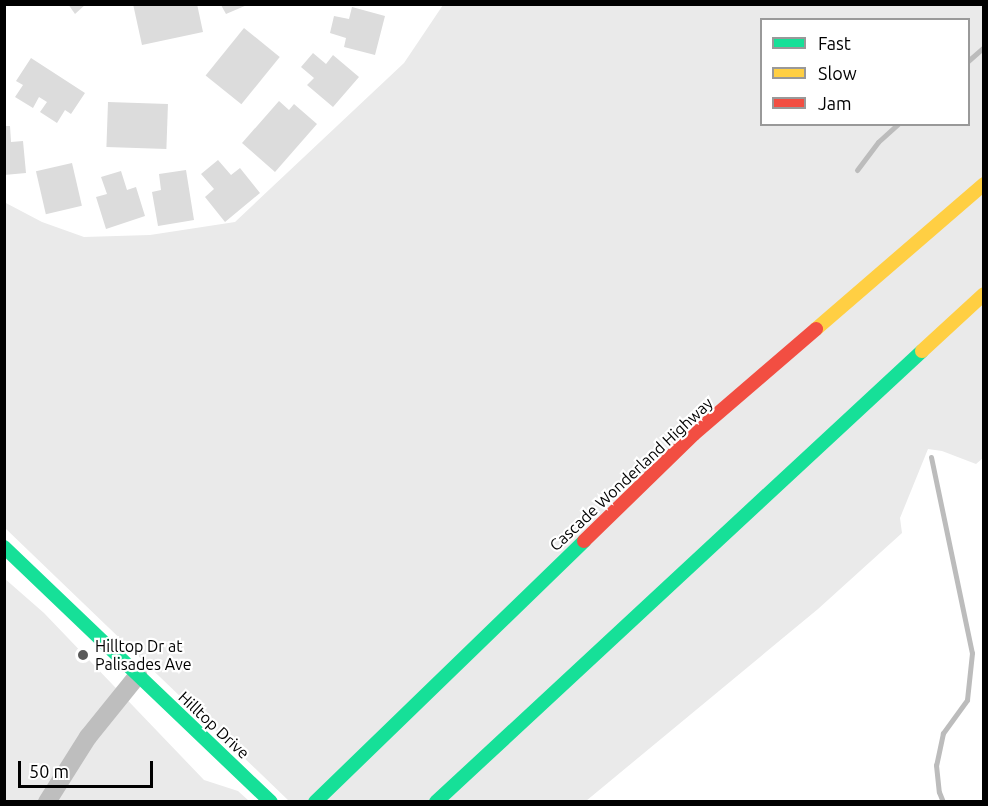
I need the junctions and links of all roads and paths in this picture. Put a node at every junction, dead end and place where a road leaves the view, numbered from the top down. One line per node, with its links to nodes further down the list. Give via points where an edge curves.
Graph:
1 (984, 184): 7 (main road, Cascade Wonderland Highway, via 694,434)
2 (984, 294): 8 (main road)
3 (4, 547): 4 (main road, Hilltop Drive)
4 (138, 675): 5 (street, via 88,737); 6 (main road, Hilltop Drive)
5 (47, 801)
6 (271, 801)
7 (315, 801)
8 (436, 801)

